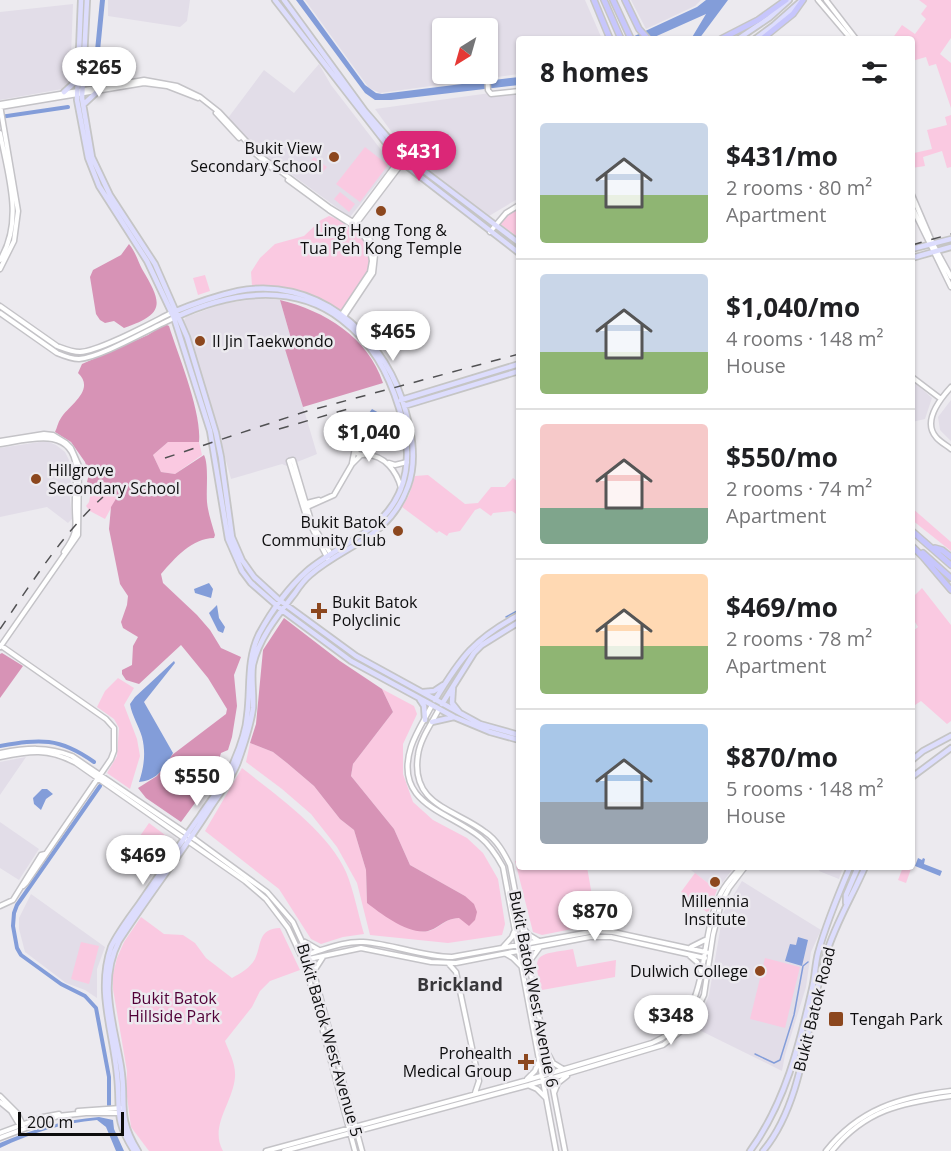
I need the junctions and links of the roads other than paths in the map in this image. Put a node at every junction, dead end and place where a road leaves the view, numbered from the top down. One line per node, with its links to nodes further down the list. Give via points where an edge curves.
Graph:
1 (81, 0): 23 (main road)
2 (87, 0): 28 (main road)
3 (285, 0): 11 (street); 32 (main road)
4 (594, 0): 13 (highway)
5 (604, 0): 14 (highway)
6 (613, 0): 15 (highway)
7 (788, 0): 17 (highway); 18 (main road)
8 (802, 0): 19 (main road); 20 (highway, via 793,14)
9 (818, 0): 21 (street)
10 (826, 0): 22 (street)
11 (277, 2): 32 (main road)
12 (626, 2): 16 (highway)
13 (609, 36)
14 (620, 36)
15 (630, 36)
16 (645, 36)
17 (727, 36)
18 (742, 36)
19 (759, 36)
20 (766, 36)
21 (848, 36)
22 (854, 36)
23 (76, 81): 27 (main road); 28 (main road)
24 (488, 84): 26 (street, via 492,94)
25 (99, 90): 28 (street); 29 (main road); 36 (street, via 144,83 191,94 217,114 257,157)
26 (516, 91)
27 (64, 92): 28 (street); 30 (street)
28 (79, 93): 29 (main road); 30 (street); 36 (street, via 144,80 192,92 219,112 260,156); 53 (main road, via 84,144 99,186 147,261)
29 (83, 106): 53 (main road, via 100,176 155,264)
30 (1, 107): 48 (street, via 18,211 14,241)
31 (0, 133): 47 (street, via 13,212 9,240)
32 (402, 159): 36 (street); 37 (main road); 38 (main road)
33 (915, 203): 41 (street)
34 (516, 207): 37 (street)
35 (915, 213): 41 (street)
36 (354, 224): 54 (street, via 369,244 372,266)
37 (495, 225): 38 (street); 40 (main road)
38 (490, 232): 44 (main road)
39 (951, 238): 41 (main road)
40 (516, 241)
41 (931, 244): 43 (main road); 45 (street)
42 (951, 247): 45 (main road)
43 (915, 248)
44 (516, 251)
45 (935, 252): 46 (main road); 49 (street); 50 (street)
46 (915, 257)
47 (0, 260)
48 (0, 269)
49 (951, 277)
50 (951, 287)
51 (0, 306): 53 (street, via 57,346 81,352)
52 (0, 313): 53 (street, via 57,353 80,359)
53 (175, 315): 54 (main road, via 220,301 273,295 305,301); 81 (main road, via 197,366 216,433 236,546 250,573)
54 (342, 317): 60 (main road, via 370,340 385,360)
55 (516, 365): 60 (main road)
56 (516, 372): 61 (main road)
57 (915, 378): 59 (street)
58 (951, 387): 59 (street)
59 (941, 399): 65 (street, via 931,420 932,431)
60 (399, 400): 61 (main road)
61 (402, 406): 68 (main road); 77 (main road, via 412,452 405,494 377,532)
62 (0, 442): 84 (street, via 53,435 71,448 79,466 76,540)
63 (369, 446): 64 (street, via 360,440); 66 (street, via 369,451); 68 (street, via 373,453 394,465)
64 (354, 449): 66 (street); 69 (street)
65 (951, 449)
66 (362, 455): 69 (street); 70 (street, via 371,454 393,467)
67 (291, 460): 71 (street)
68 (408, 462): 70 (main road)
69 (352, 464): 71 (street, via 336,493)
70 (402, 489): 77 (main road, via 375,525)
71 (304, 506): 77 (street, via 310,526)
72 (915, 533): 75 (highway)
73 (915, 548): 79 (highway)
74 (915, 548): 80 (highway)
75 (933, 548): 76 (highway); 78 (highway)
76 (951, 557)
77 (330, 558): 81 (main road)
78 (951, 565)
79 (951, 578)
80 (951, 590)
81 (281, 605): 87 (main road, via 350,652); 88 (main road, via 351,661); 103 (main road, via 253,665 251,720 238,761 228,782)
82 (516, 617): 85 (main road, Bukit Batok West Avenue 6, via 474,645)
83 (516, 624): 86 (main road, Bukit Batok West Avenue 6, via 482,645)
84 (0, 646): 102 (street, via 112,724 114,751)
85 (446, 682): 87 (main road, via 434,691); 89 (main road, Bukit Batok West Avenue 6)
86 (453, 686): 90 (main road, Bukit Batok West Avenue 6); 91 (main road, via 452,703)
87 (418, 690): 89 (main road)
88 (419, 698): 89 (main road); 93 (main road)
89 (434, 702): 90 (main road); 93 (street, Bukit Batok West Avenue 6)
90 (440, 706): 91 (main road); 92 (main road); 94 (street, Bukit Batok West Avenue 6)
91 (463, 716): 95 (main road)
92 (454, 717): 94 (main road); 97 (main road)
93 (425, 720): 112 (street, Bukit Batok West Avenue 6, via 409,754 412,785 426,805 474,832 494,853 504,872)
94 (432, 722): 111 (street, Bukit Batok West Avenue 6, via 418,754 420,782 434,803 484,831 500,848 510,865)
95 (516, 734)
96 (951, 736): 100 (main road)
97 (516, 739)
98 (951, 748): 101 (main road)
99 (0, 755): 102 (street, Bukit Batok West Avenue 5, via 51,753)
100 (915, 758)
101 (915, 775)
102 (99, 776): 103 (street, Bukit Batok West Avenue 5); 110 (street, via 13,900)
103 (188, 838): 113 (street, Bukit Batok West Avenue 5, via 267,892); 127 (street, Bukit Batok West Avenue 5, via 266,900 288,928); 155 (main road, via 115,938 106,962 103,986)
104 (740, 870): 114 (street, via 720,894)
105 (741, 870): 122 (street, via 723,898)
106 (848, 870): 169 (main road, Bukit Batok Road, via 817,956 802,1029 781,1098)
107 (857, 870): 109 (main road)
108 (863, 870): 109 (main road, Bukit Batok Road)
109 (846, 903): 161 (main road, Bukit Batok Road, via 825,957 791,1096)
110 (0, 906)
111 (522, 926): 115 (street); 116 (street, Bukit Batok West Avenue 6)
112 (515, 928): 118 (street, Bukit Batok West Avenue 6); 119 (street)
113 (302, 938): 120 (street); 126 (street, Bukit Batok West Avenue 5)
114 (707, 938): 117 (street, via 696,946); 121 (street)
115 (540, 944): 116 (street); 117 (street, via 604,931); 124 (street, via 611,938); 130 (street)
116 (526, 947): 118 (street); 130 (street, Bukit Batok West Avenue 6)
117 (684, 947): 121 (street)
118 (519, 948): 119 (street); 123 (street); 132 (street, Bukit Batok West Avenue 6)
119 (501, 949): 120 (street, via 440,957 363,942)
120 (320, 951): 126 (street)
121 (704, 951): 122 (street); 128 (street)
122 (710, 952): 128 (street)
123 (506, 954): 129 (street); 132 (street)
124 (687, 954): 128 (street); 135 (street)
125 (326, 955): 126 (street); 131 (street, via 361,948); 133 (street)
126 (309, 956): 127 (street); 133 (street, Bukit Batok West Avenue 5)
127 (303, 958): 158 (street, Bukit Batok West Avenue 5)
128 (706, 958): 135 (street); 140 (street, via 704,995 694,1016 678,1035 654,1049)
129 (462, 962): 131 (street); 134 (street)
130 (529, 962): 136 (street, Bukit Batok West Avenue 6)
131 (448, 963): 134 (street)
132 (523, 968): 137 (street, Bukit Batok West Avenue 6)
133 (313, 972): 157 (street, Bukit Batok West Avenue 5)
134 (456, 972): 143 (street)
135 (701, 972): 138 (street, via 687,1015 666,1037)
136 (545, 1049): 138 (street, via 553,1063); 139 (street, Bukit Batok West Avenue 6)
137 (539, 1060): 141 (street, Bukit Batok West Avenue 6); 144 (street, via 535,1071)
138 (563, 1069): 139 (street)
139 (549, 1073): 141 (street); 142 (street, Bukit Batok West Avenue 6)
140 (570, 1073): 142 (street); 150 (street, via 558,1083)
141 (542, 1076): 144 (street); 145 (street, Bukit Batok West Avenue 6)
142 (551, 1079): 145 (street); 150 (street, Bukit Batok West Avenue 6)
143 (479, 1081): 147 (street); 149 (street)
144 (524, 1081): 147 (street)
145 (543, 1081): 146 (street); 153 (street, Bukit Batok West Avenue 6)
146 (529, 1085): 153 (street); 157 (street)
147 (487, 1090): 149 (street)
148 (951, 1091): 170 (street, via 914,1095 875,1110 855,1122)
149 (474, 1094): 157 (street)
150 (554, 1095): 168 (street, Bukit Batok West Avenue 6)
151 (0, 1096): 156 (street, via 17,1113)
152 (951, 1096): 171 (street, via 906,1103 878,1113 848,1133)
153 (547, 1100): 167 (street, Bukit Batok West Avenue 6)
154 (0, 1102): 156 (street)
155 (120, 1111): 156 (street, via 58,1116); 162 (main road, via 122,1130)
156 (22, 1127): 159 (street); 160 (street)
157 (356, 1128): 158 (street); 166 (street, Bukit Batok West Avenue 5)
158 (350, 1130): 163 (street); 164 (street); 165 (street, Bukit Batok West Avenue 5)
159 (0, 1133)
160 (0, 1138)
161 (765, 1149)
162 (136, 1151)
163 (266, 1151)
164 (284, 1151)
165 (356, 1151)
166 (362, 1151)
167 (556, 1151)
168 (565, 1151)
169 (750, 1151)
170 (826, 1151)
171 (831, 1151)

